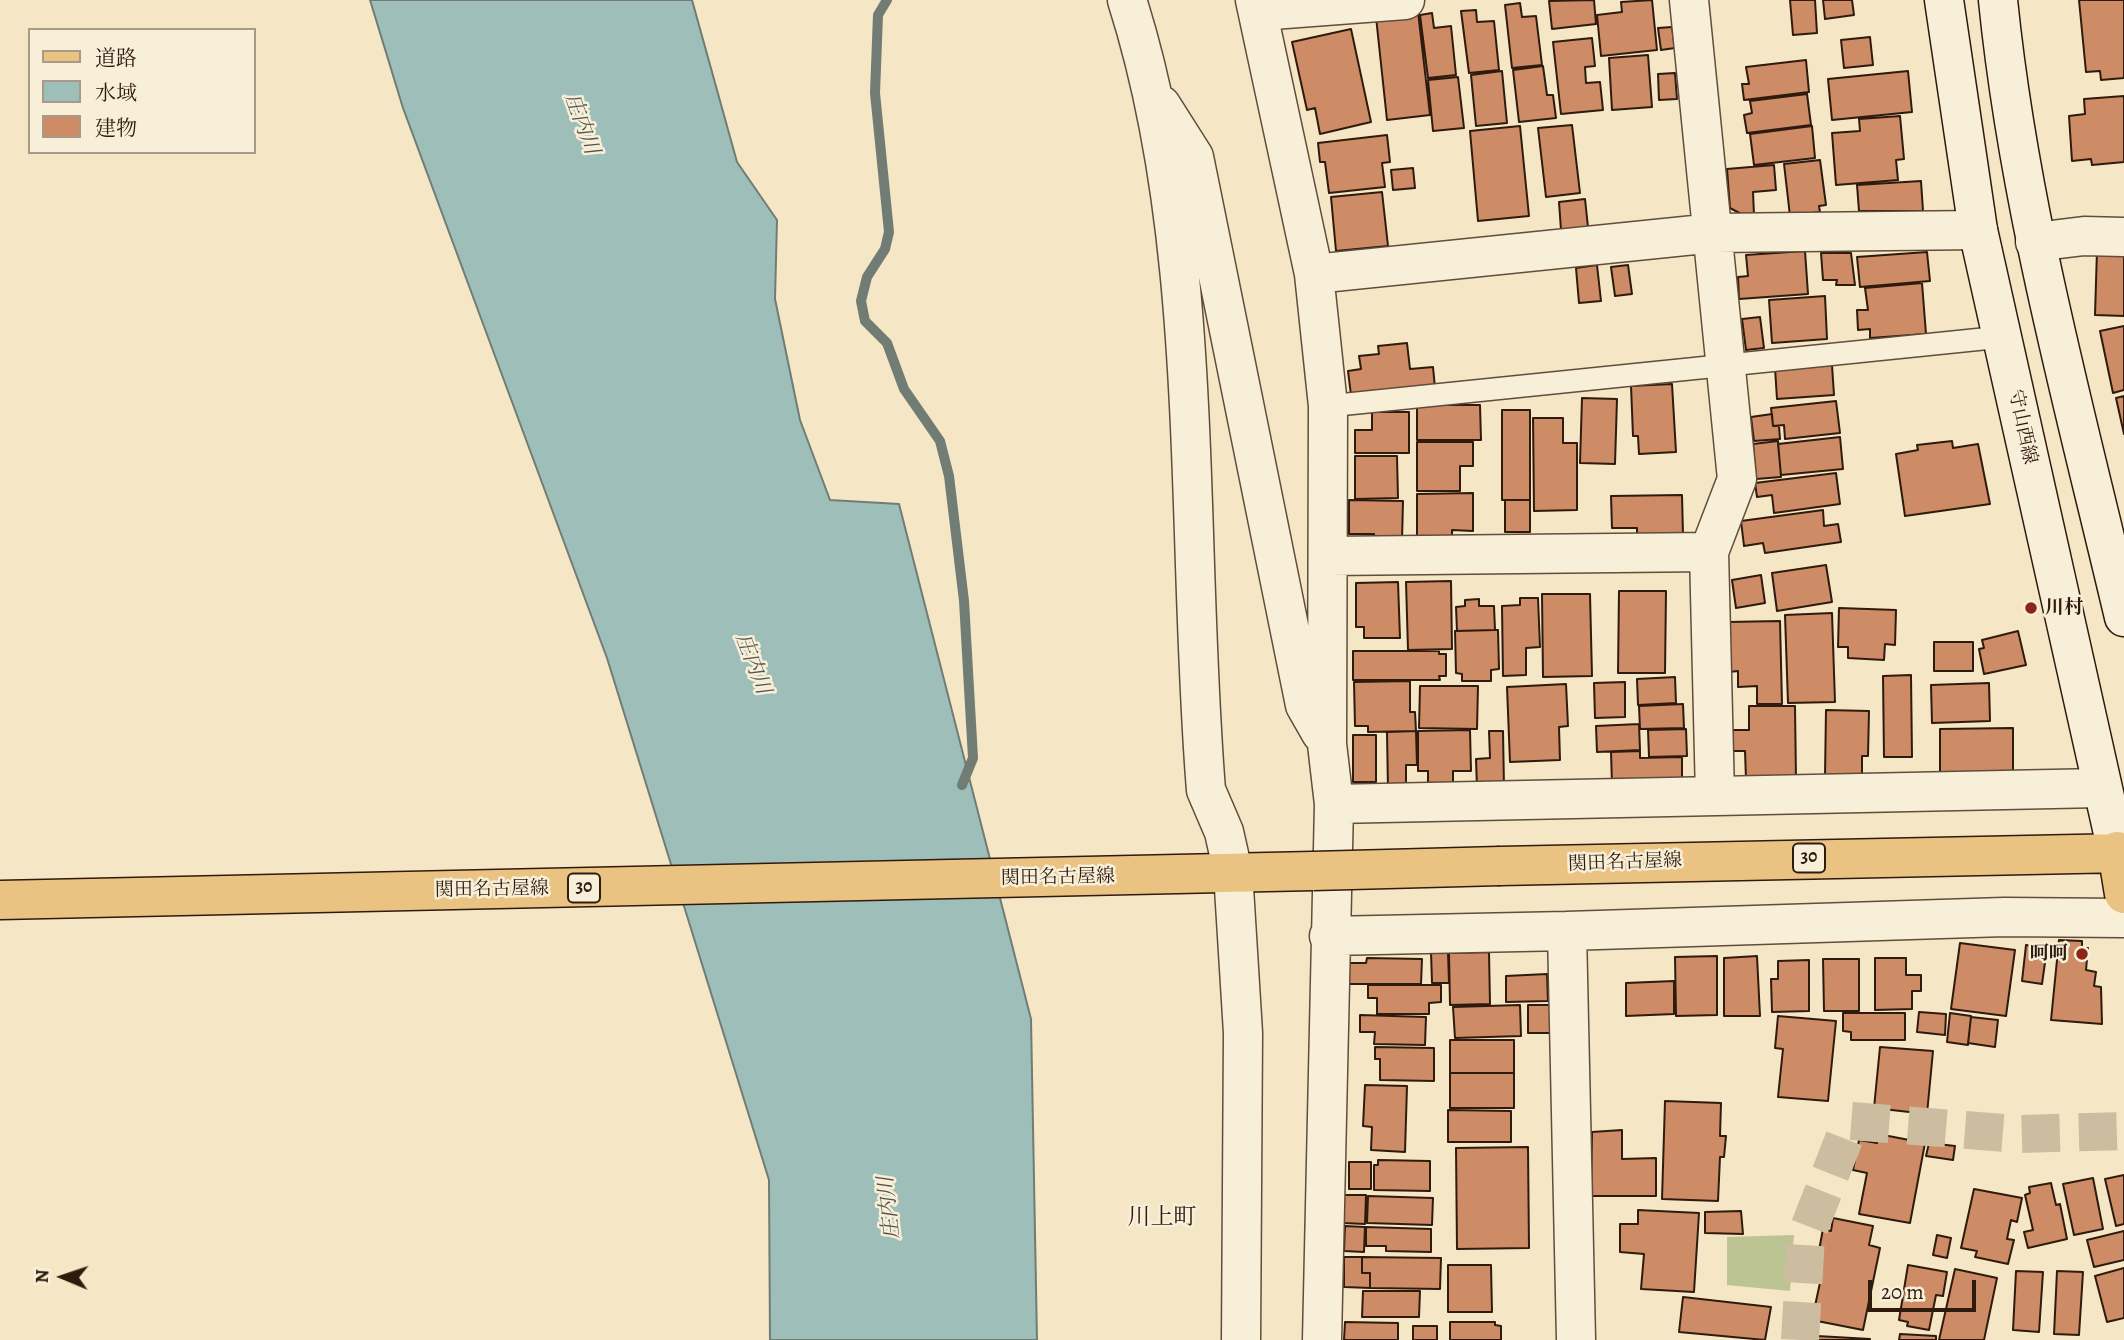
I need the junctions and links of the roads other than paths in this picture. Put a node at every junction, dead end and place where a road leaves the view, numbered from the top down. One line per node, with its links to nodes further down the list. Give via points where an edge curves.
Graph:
1 (1127, 0): 7 (street)
2 (1405, 0): 6 (street)
3 (1689, 0): 9 (street)
4 (1944, 0): 8 (street, 守山西線)
5 (1998, 0): 11 (street, via 2006,81)
6 (1257, 6): 12 (street)
7 (1151, 89): 19 (street, via 1194,157 1305,705); 24 (street, via 1172,207 1185,354 1206,790 1224,832)
8 (1978, 230): 9 (street); 13 (street, 守山西線)
9 (1714, 233): 12 (street); 14 (street)
10 (2124, 237): 11 (street)
11 (2035, 242): 18 (street)
12 (1314, 274): 15 (street)
13 (2002, 337): 14 (lane); 20 (street, 守山西線)
14 (1726, 364): 15 (lane); 16 (street, via 1737,479)
15 (1328, 406): 17 (street)
16 (1709, 552): 17 (street); 21 (street)
17 (1329, 556): 19 (street)
18 (2124, 617)
19 (1328, 744): 22 (street)
20 (2100, 788): 21 (street); 23 (street, 守山西線)
21 (1715, 796): 22 (street)
22 (1334, 804): 29 (street)
23 (2120, 852): 24 (main road, 関田名古屋線 / 30, bridge); 25 (main road)
24 (1233, 872): 26 (main road, 関田名古屋線 / 30); 30 (street, via 1243,1033)
25 (2124, 894)
26 (0, 901)
27 (2124, 918): 28 (street, via 2004,917)
28 (1567, 931): 29 (street); 32 (street)
29 (1329, 936): 31 (street)
30 (1241, 1340)
31 (1322, 1340)
32 (1576, 1340)

